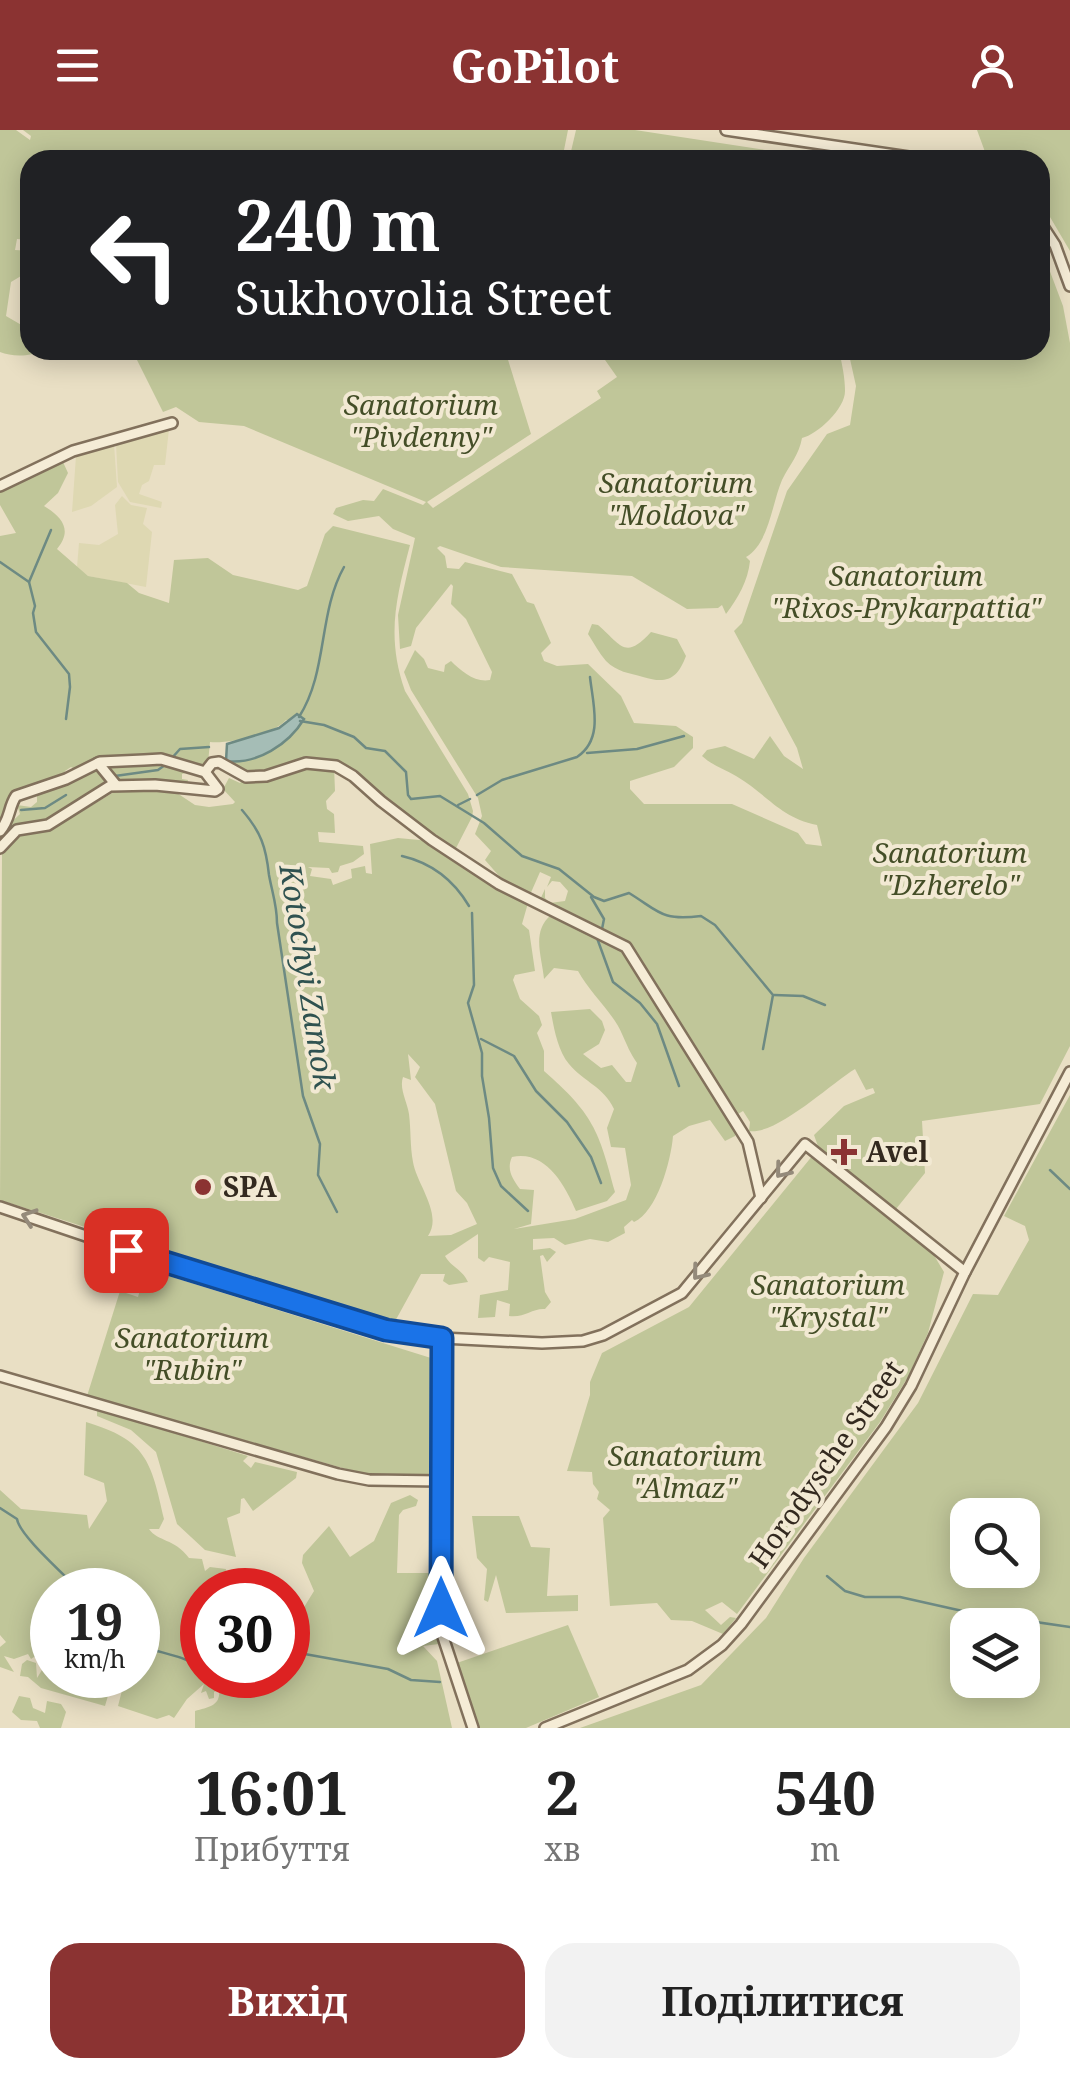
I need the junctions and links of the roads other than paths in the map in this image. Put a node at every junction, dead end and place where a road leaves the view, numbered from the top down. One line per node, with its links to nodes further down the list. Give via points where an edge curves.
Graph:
1 (726, 130): 3 (street)
2 (816, 130): 3 (street)
3 (818, 143): 4 (street)
4 (863, 150)
5 (1050, 237): 6 (street)
6 (1070, 286)
7 (172, 422): 8 (street, via 72,451)
8 (0, 486)
9 (98, 763): 10 (street, via 162,759); 11 (street); 12 (street, via 16,796)
10 (204, 772): 11 (street, via 217,790); 15 (street, via 218,762 246,777 306,763 336,766 496,882 617,940 634,956 748,1142)
11 (116, 786): 13 (street, via 48,825 17,830)
12 (0, 831)
13 (0, 848)
14 (1070, 1072): 17 (street, Horodysche Street)
15 (760, 1198): 17 (street, one-way to 15, via 803,1144); 18 (street, one-way to 18, via 682,1293 603,1334 568,1343)
16 (0, 1207): 18 (street, one-way to 16, via 308,1308)
17 (965, 1272): 22 (street, Horodysche Street, via 886,1427 722,1645 688,1670)
18 (442, 1338): 20 (street)
19 (0, 1376): 20 (street, via 338,1474)
20 (440, 1481): 21 (street, via 443,1636)
21 (473, 1728)
22 (545, 1728)

